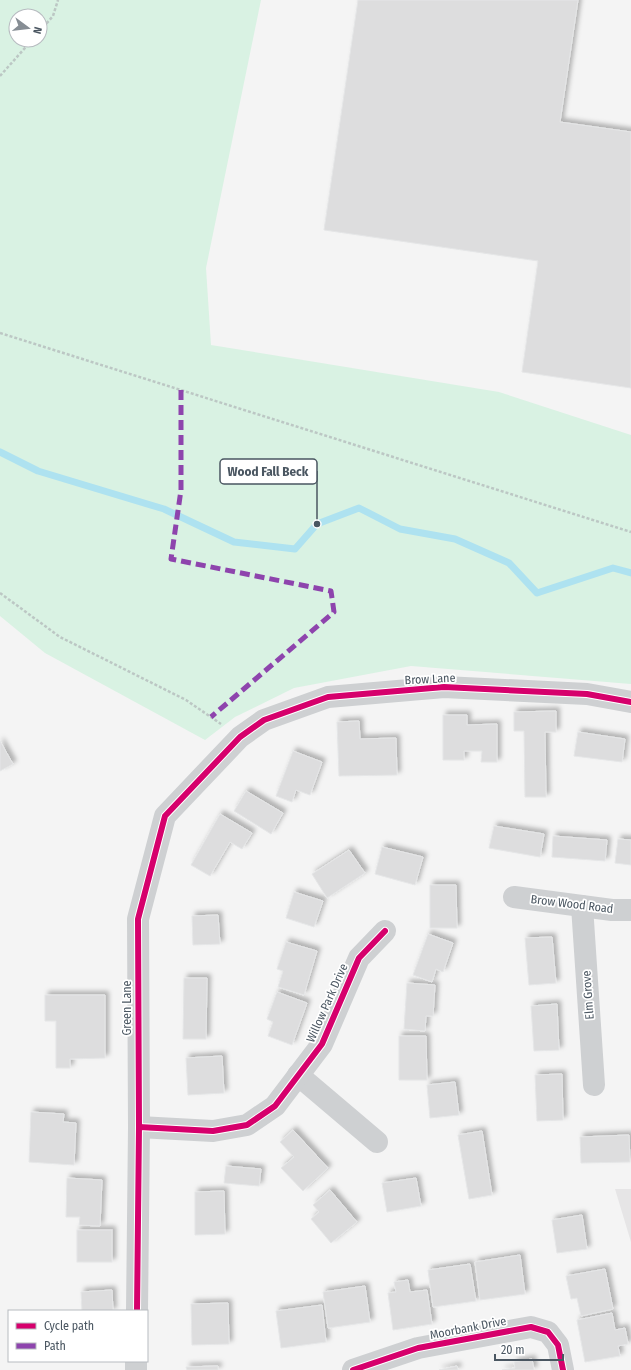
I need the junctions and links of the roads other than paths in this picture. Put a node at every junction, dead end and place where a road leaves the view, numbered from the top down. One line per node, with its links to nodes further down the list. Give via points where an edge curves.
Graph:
1 (631, 702): 2 (street, Brow Lane, via 587,694 444,687 328,698 264,720)
2 (240, 737): 9 (street, Green Lane, via 165,816 138,919)
3 (514, 897): 4 (street, Brow Wood Road)
4 (582, 906): 5 (street, Brow Wood Road); 8 (street, Elm Grove)
5 (631, 910)
6 (385, 931): 7 (street, Willow Park Drive, via 359,958 322,1044)
7 (298, 1075): 9 (street, Willow Park Drive, via 275,1106 248,1125 213,1130); 10 (street)
8 (594, 1085)
9 (140, 1128): 11 (street, Green Lane)
10 (377, 1142)
11 (137, 1310)
12 (353, 1370): 13 (street, Moorbank Drive, via 418,1348 531,1327 548,1332 558,1345)
13 (563, 1370)

